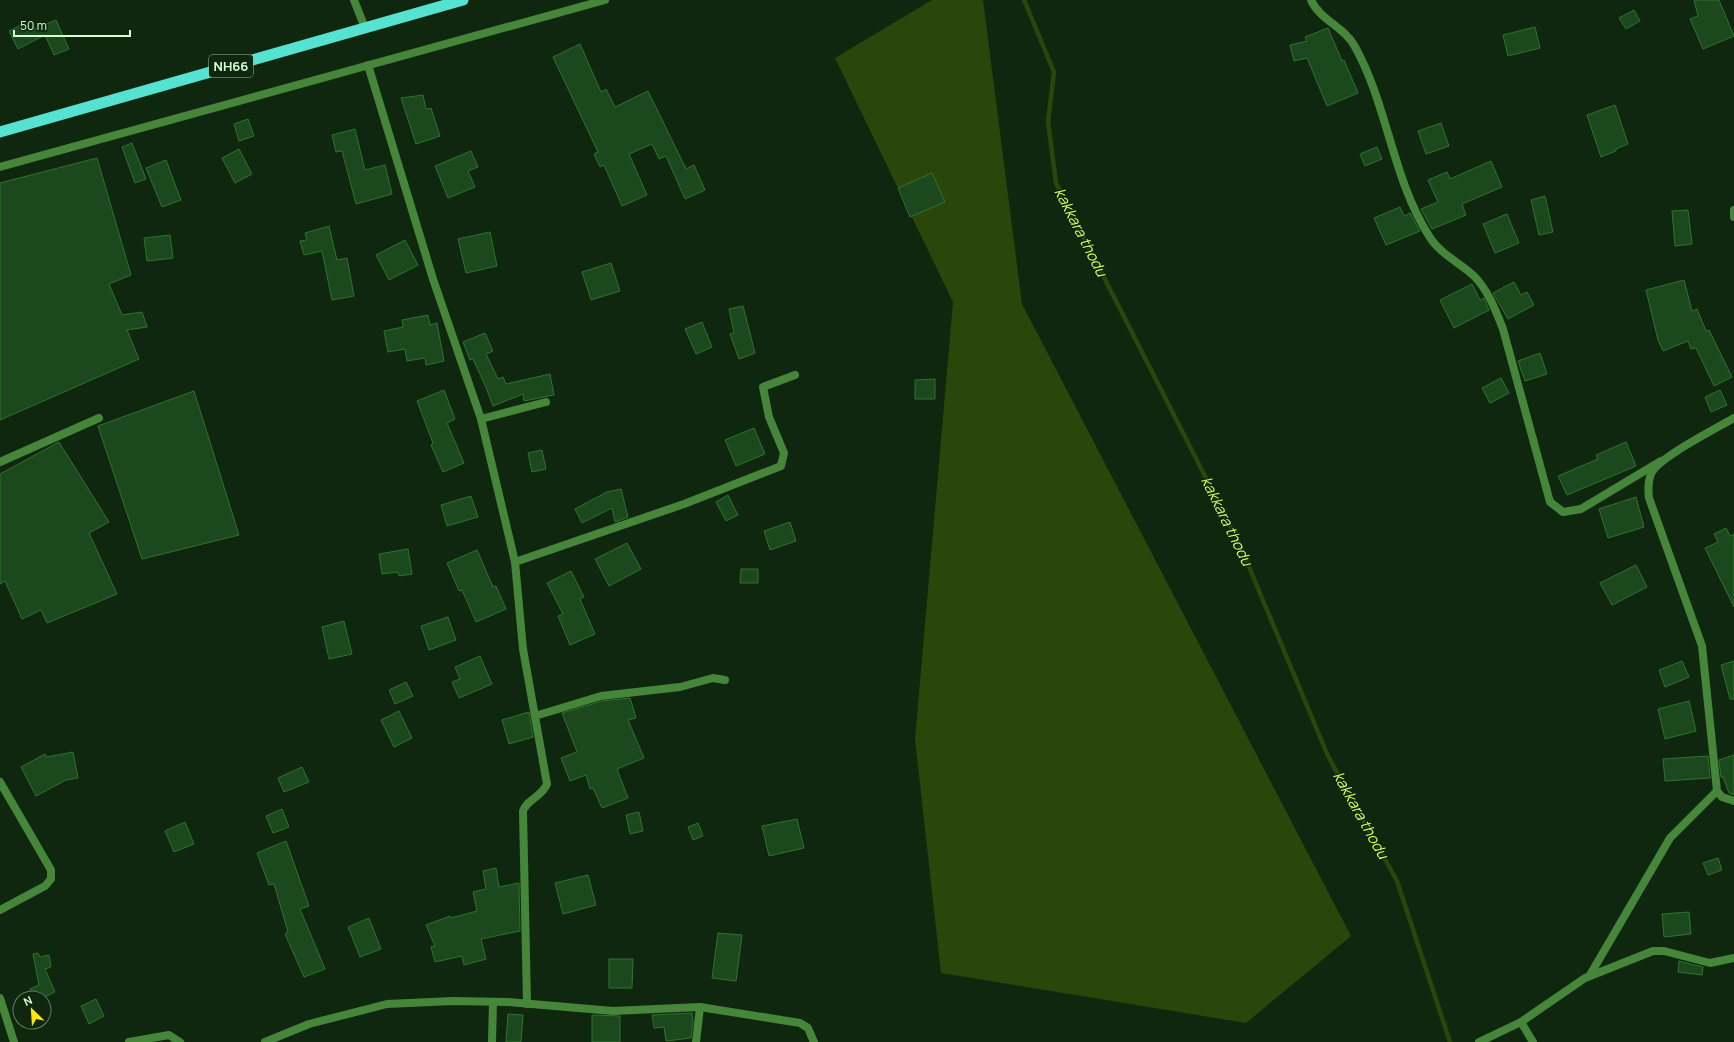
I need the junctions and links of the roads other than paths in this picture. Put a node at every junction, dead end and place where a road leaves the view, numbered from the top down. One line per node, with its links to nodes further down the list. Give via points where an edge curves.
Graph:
1 (354, 0): 5 (street)
2 (463, 0): 5 (highway, NH66)
3 (605, 0): 6 (street)
4 (1311, 0): 16 (street, via 1315,10 1354,44 1374,86 1406,191 1430,238 1475,277 1494,307 1503,329 1550,502 1563,512 1581,509)
5 (365, 28): 7 (highway, NH66)
6 (368, 65): 8 (street); 15 (street, via 433,279)
7 (0, 132)
8 (0, 167)
9 (1734, 210): 10 (street)
10 (1734, 216)
11 (795, 375): 18 (street, via 763,387 768,417 784,453 782,466 684,504)
12 (546, 402): 15 (street)
13 (99, 418): 17 (street)
14 (1734, 418): 16 (street)
15 (481, 419): 18 (street)
16 (1661, 461): 22 (street, via 1651,474 1649,498 1702,646)
17 (0, 462)
18 (515, 562): 20 (street, via 523,649)
19 (725, 680): 20 (street, via 713,678 680,687 601,696)
20 (535, 716): 29 (street, via 547,784 542,793 529,802 523,811)
21 (0, 782): 24 (street, via 51,870 51,879 46,886)
22 (1717, 791): 23 (street, via 1722,797); 26 (street, via 1670,838)
23 (1734, 801)
24 (0, 910)
25 (1734, 958): 26 (street, via 1710,962 1664,951 1652,951)
26 (1590, 975): 31 (street)
27 (0, 998): 32 (street)
28 (493, 1002): 29 (street); 35 (street, via 387,1004 309,1024); 36 (street)
29 (527, 1004): 30 (street, via 613,1011)
30 (700, 1007): 37 (street); 38 (street, via 800,1023 808,1028)
31 (1521, 1022): 39 (street); 40 (street)
32 (14, 1042)
33 (129, 1042): 34 (street, via 170,1035)
34 (180, 1042)
35 (265, 1042)
36 (492, 1042)
37 (696, 1042)
38 (814, 1042)
39 (1479, 1042)
40 (1532, 1042)

